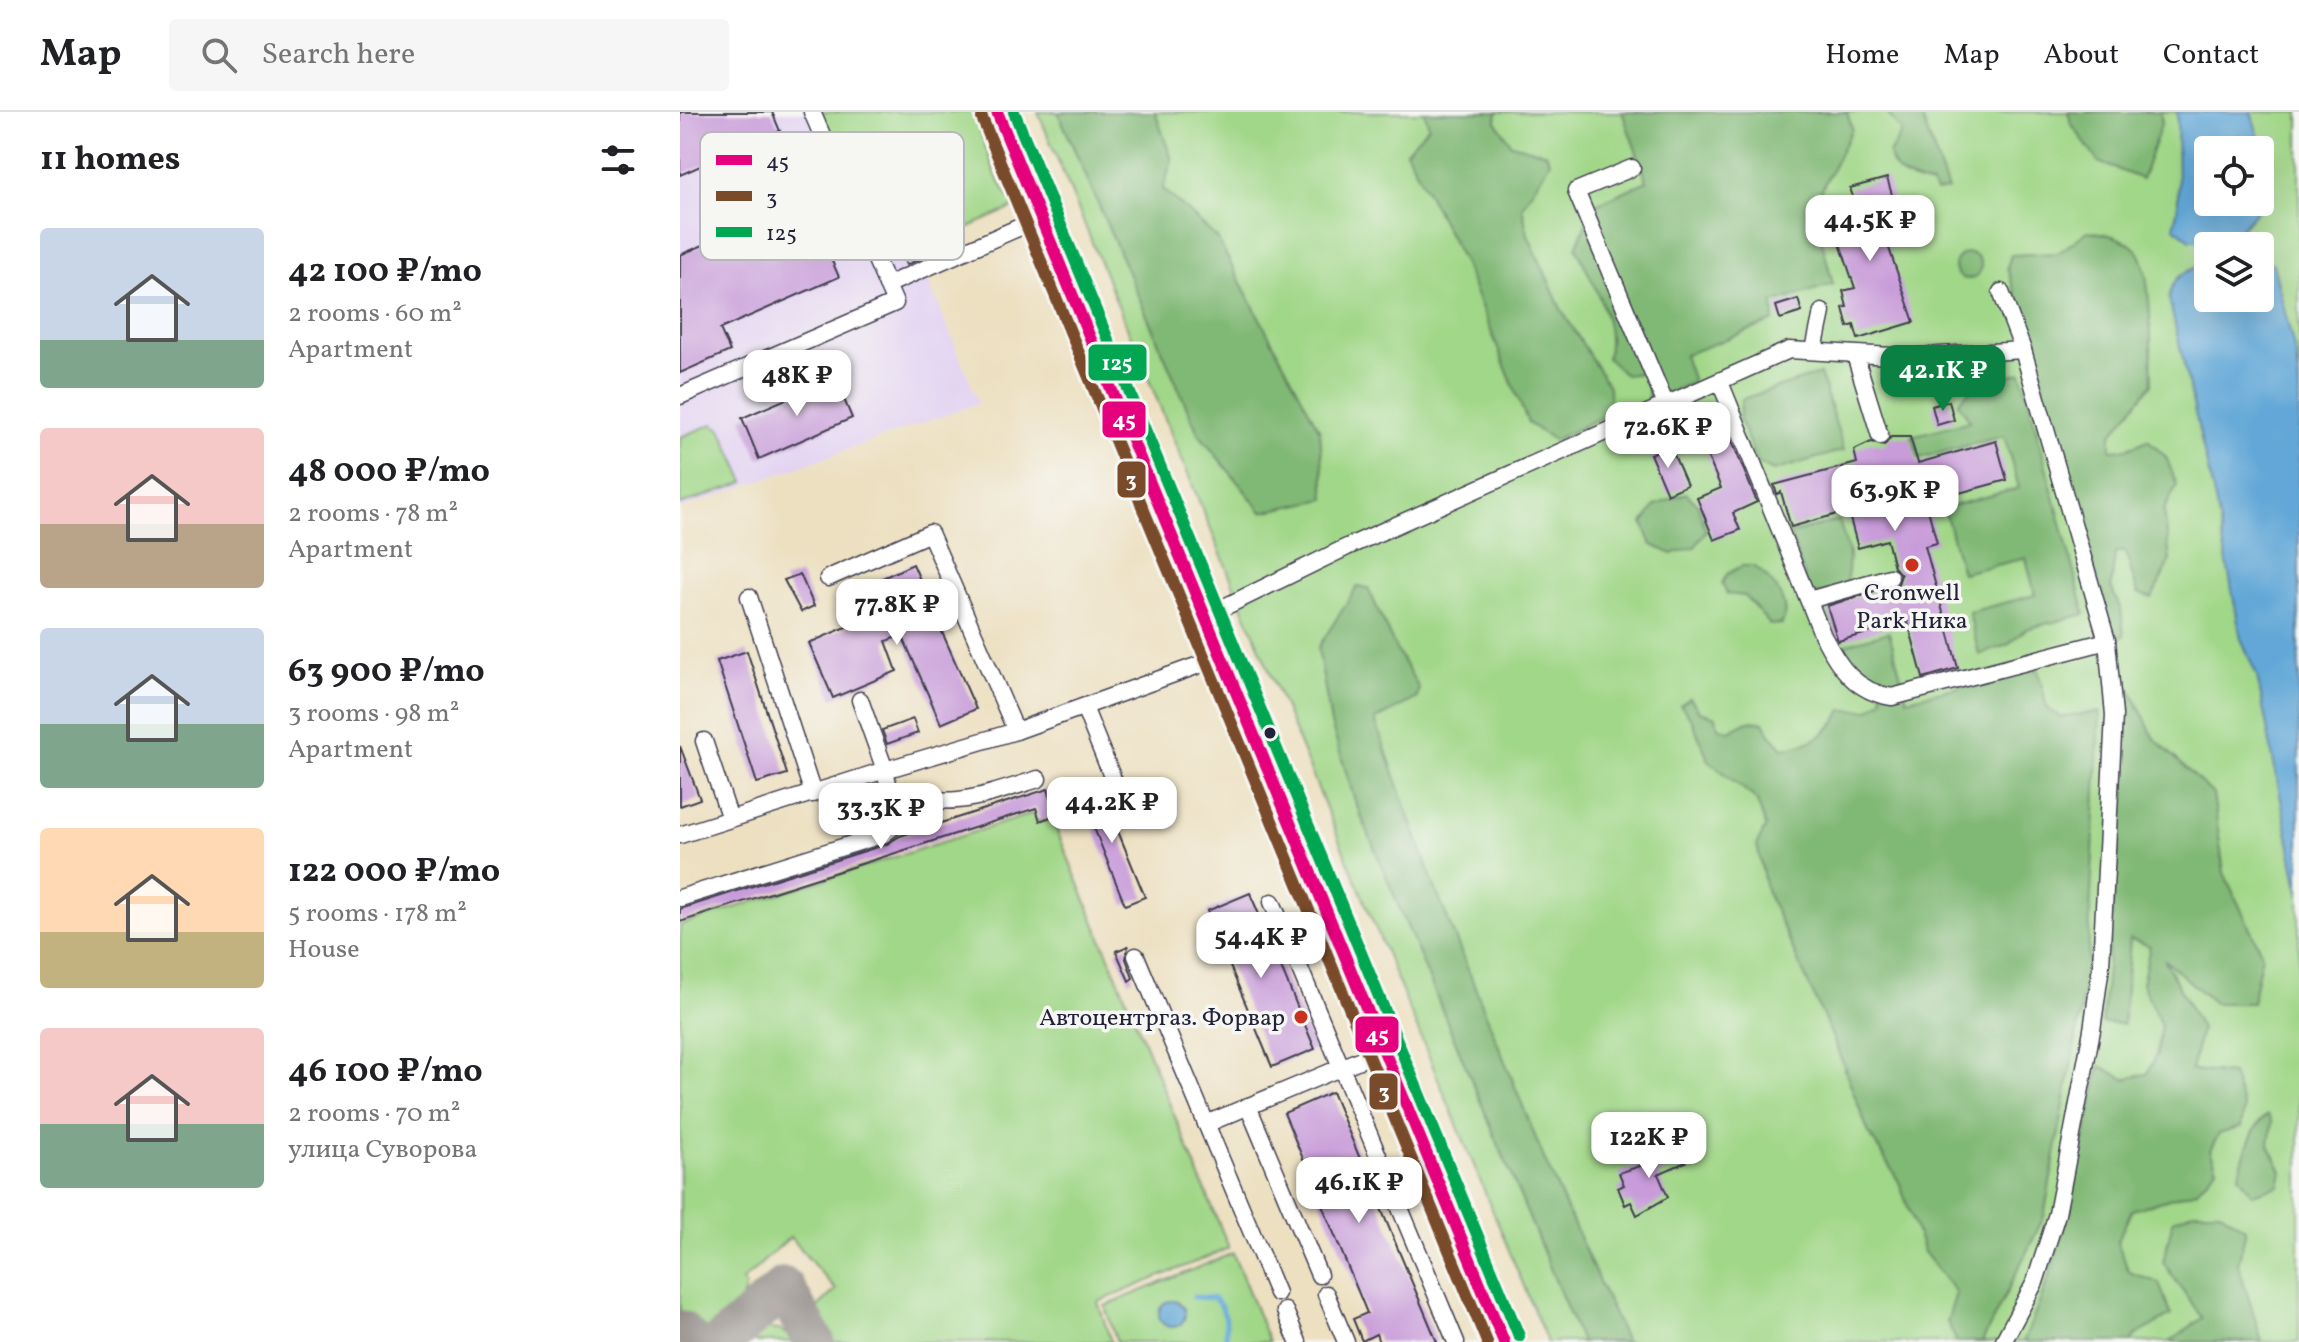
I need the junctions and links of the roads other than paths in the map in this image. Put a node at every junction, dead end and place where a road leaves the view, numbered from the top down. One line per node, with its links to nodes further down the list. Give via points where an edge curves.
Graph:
1 (812, 112): 3 (lane)
2 (997, 112): 5 (main road)
3 (821, 132)
4 (1632, 168): 17 (lane, via 1576,191)
5 (1043, 217): 6 (lane); 23 (main road)
6 (964, 251)
7 (876, 260): 9 (lane)
8 (944, 260): 9 (lane)
9 (887, 285): 16 (lane, via 895,303)
10 (2001, 292): 13 (lane)
11 (1822, 312): 12 (lane)
12 (1814, 350): 14 (lane); 15 (lane, via 1789,350)
13 (2023, 350): 14 (lane); 24 (lane)
14 (1855, 355): 18 (lane)
15 (1720, 382): 17 (lane); 22 (lane)
16 (680, 396)
17 (1666, 405): 23 (lane)
18 (1880, 436)
19 (1890, 577): 22 (lane)
20 (828, 578): 28 (lane, via 930,533)
21 (749, 597): 33 (lane)
22 (1809, 600): 24 (lane, via 1839,664 1861,687 1892,697)
23 (1204, 617): 25 (main road)
24 (2107, 641): 52 (lane, via 2114,715 2101,966 2092,1030 2057,1214 2035,1282)
25 (1221, 657): 27 (lane); 40 (main road)
26 (860, 700): 30 (lane)
27 (1084, 707): 28 (lane); 34 (lane)
28 (1016, 731): 30 (lane)
29 (704, 741): 35 (lane)
30 (885, 770): 32 (lane); 33 (lane)
31 (1038, 779): 32 (lane, via 962,802 927,802)
32 (889, 793): 37 (lane, via 893,827 884,834)
33 (813, 794): 35 (lane)
34 (1123, 804)
35 (730, 819): 36 (lane)
36 (680, 835)
37 (680, 898)
38 (1272, 902): 41 (lane)
39 (1136, 956): 43 (lane)
40 (1383, 1050): 41 (lane); 51 (main road)
41 (1341, 1067): 42 (lane); 50 (lane)
42 (1248, 1106): 43 (lane); 44 (lane)
43 (1206, 1124): 45 (lane)
44 (1319, 1275)
45 (1277, 1293)
46 (1326, 1294): 49 (lane)
47 (1285, 1311): 48 (lane)
48 (1298, 1342)
49 (1346, 1342)
50 (1456, 1342)
51 (1504, 1342)
52 (2003, 1342)

